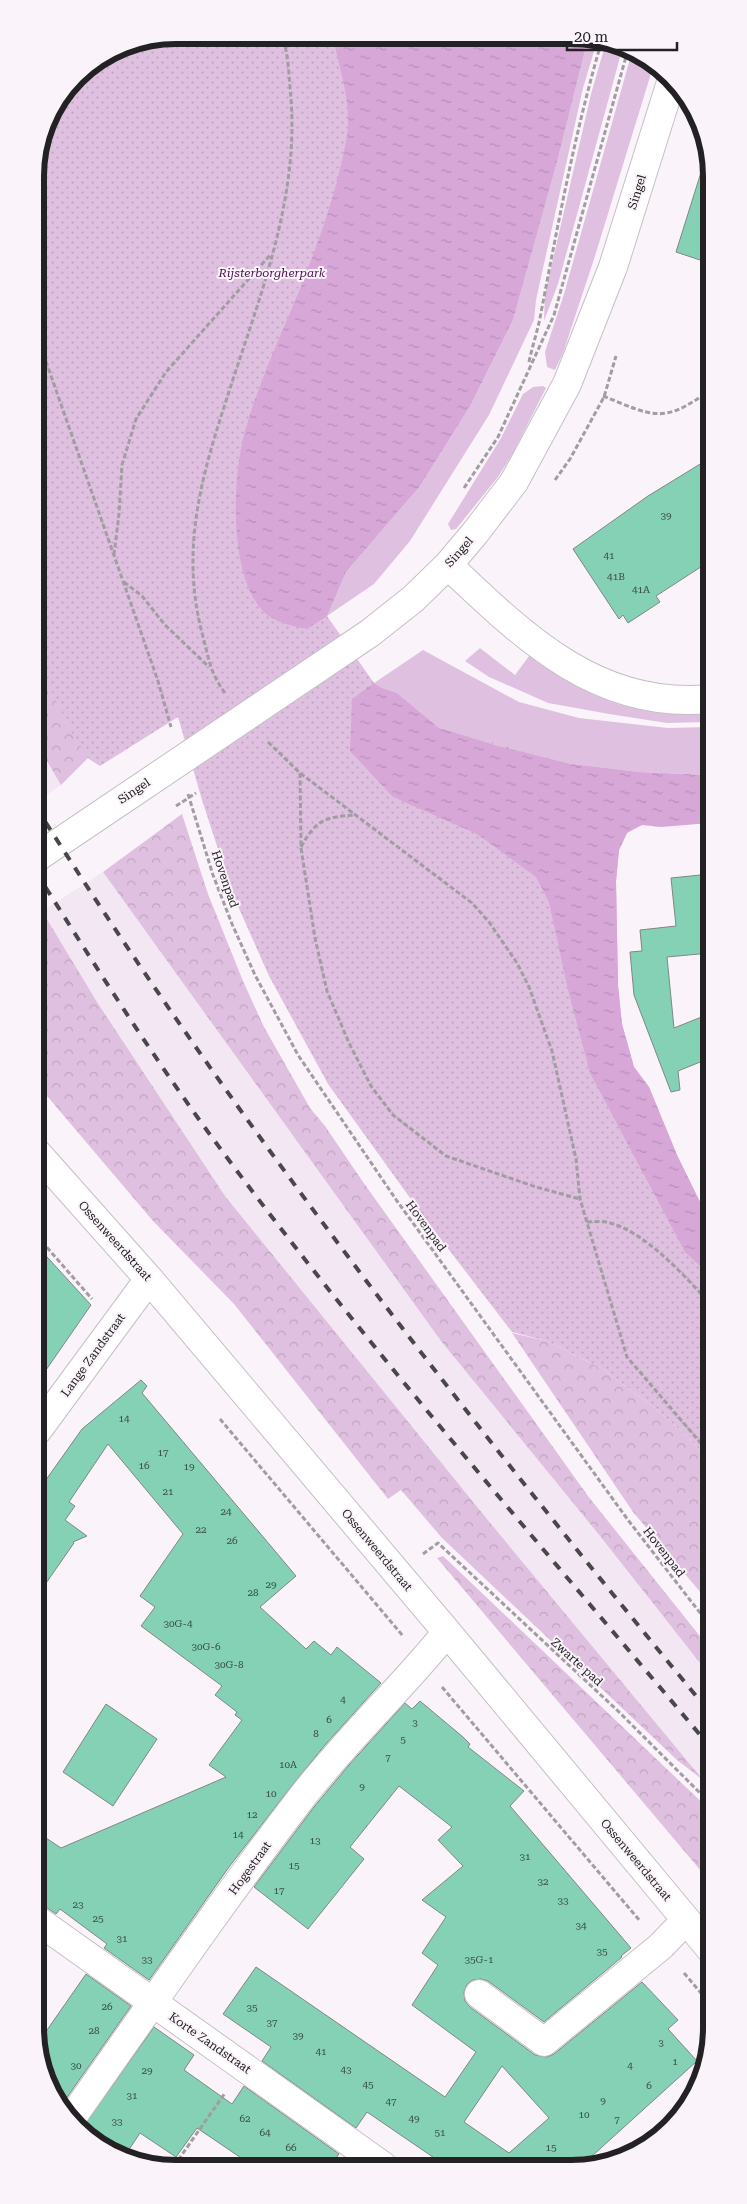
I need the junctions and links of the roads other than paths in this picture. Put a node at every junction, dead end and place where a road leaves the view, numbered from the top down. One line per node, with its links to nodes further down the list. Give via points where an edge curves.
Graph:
1 (669, 87): 2 (street, Singel, via 613,267 567,384 514,482)
2 (448, 565): 3 (street, via 532,641 563,663 599,682 637,695 685,702); 4 (street, Singel, via 389,619)
3 (703, 700)
4 (44, 853)
5 (44, 1162): 6 (street, Ossenweerdstraat)
6 (149, 1279): 7 (street, Lange Zandstraat); 8 (street, Ossenweerdstraat)
7 (44, 1421)
8 (447, 1632): 9 (street, Ossenweerdstraat); 13 (street, Hogestraat, via 303,1796)
9 (686, 1920): 11 (street, Ossenweerdstraat); 12 (street, via 661,1946 544,2042)
10 (44, 1924): 13 (street, Korte Zandstraat)
11 (703, 1940)
12 (480, 1994)
13 (152, 2003): 14 (street, Hogestraat); 15 (street, Korte Zandstraat)
14 (75, 2114)
15 (375, 2160)

